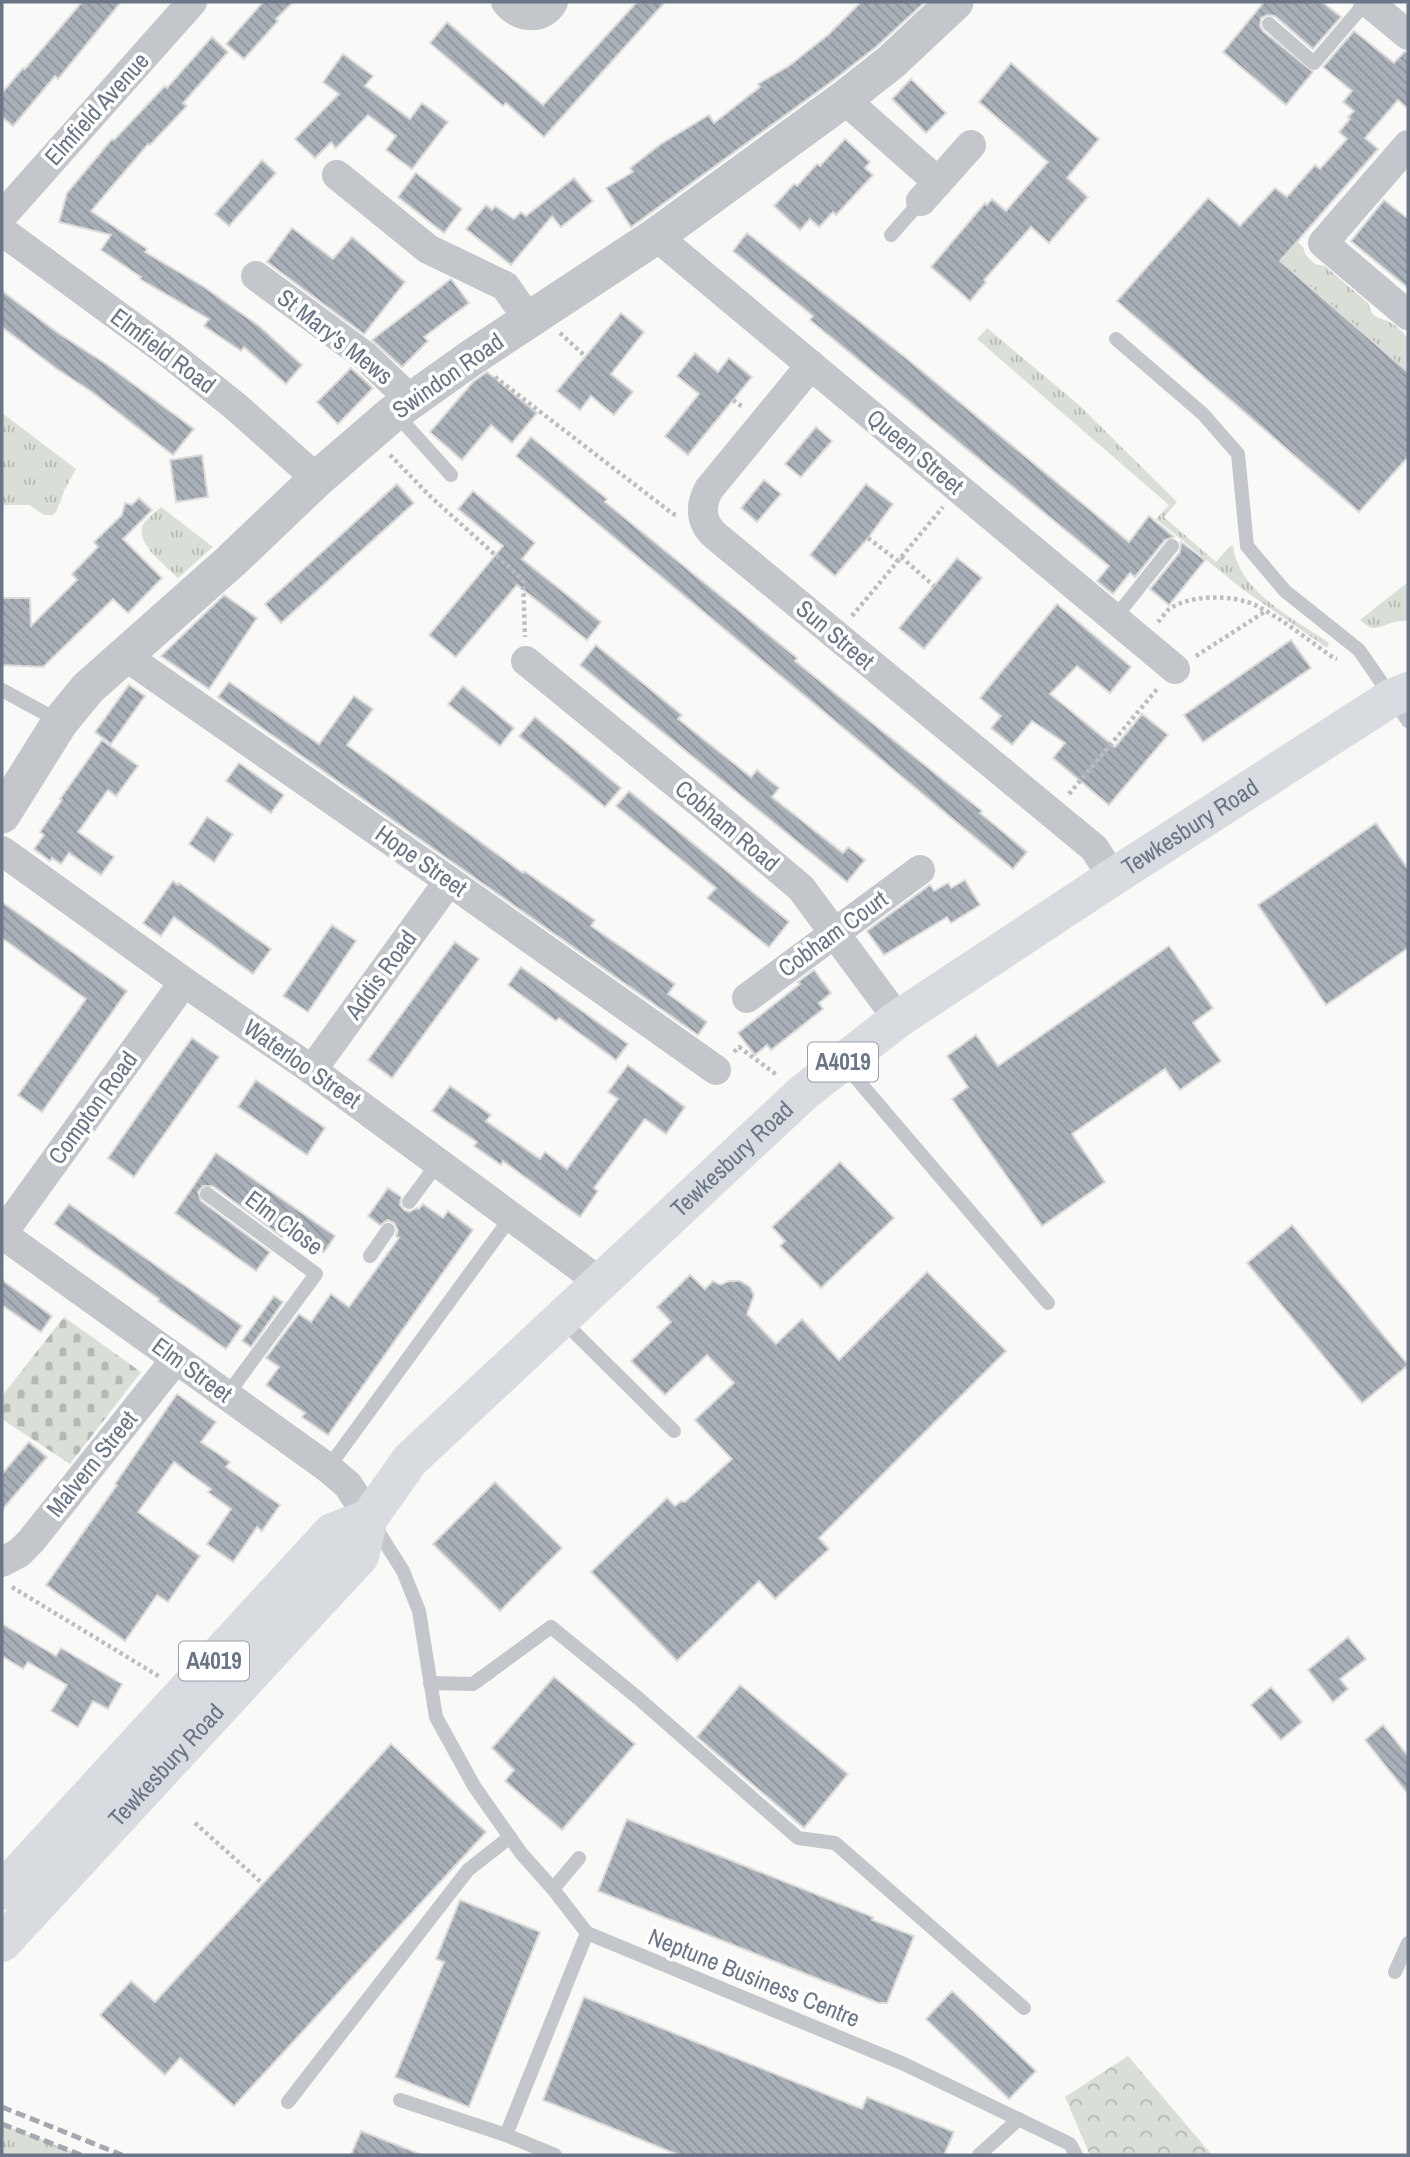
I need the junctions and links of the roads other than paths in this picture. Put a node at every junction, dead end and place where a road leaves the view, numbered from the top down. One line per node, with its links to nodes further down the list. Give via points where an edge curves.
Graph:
1 (192, 2): 13 (street, Elmfield Avenue)
2 (506, 2): 3 (street, via 524,15 539,15)
3 (554, 2)
4 (955, 2): 8 (street, Swindon Road)
5 (1367, 2): 6 (lane, via 1314,63); 7 (street)
6 (1269, 24)
7 (1408, 35)
8 (844, 99): 12 (street); 16 (street, Swindon Road)
9 (971, 145): 12 (street)
10 (1408, 145): 18 (street, via 1323,243)
11 (337, 175): 19 (street, via 428,249 505,286)
12 (929, 192): 15 (lane)
13 (2, 216)
14 (2, 231): 24 (street, Elmfield Road, via 171,355)
15 (891, 235)
16 (656, 236): 19 (street, Swindon Road); 21 (street, Queen Street)
17 (256, 276): 22 (street, St Mary's Mews, via 365,356)
18 (1408, 315)
19 (529, 320): 22 (street, Swindon Road)
20 (1116, 339): 31 (lane, via 1203,414 1238,454 1247,546 1285,591 1359,650)
21 (811, 365): 26 (street, Queen Street); 36 (street, Sun Street, via 709,489 703,517 711,532 1094,848)
22 (392, 416): 23 (lane); 24 (street, Swindon Road)
23 (451, 475)
24 (317, 479): 27 (street, Swindon Road)
25 (1172, 546): 26 (lane)
26 (1114, 619): 29 (street, Queen Street)
27 (124, 655): 32 (street, Swindon Road); 37 (street, Hope Street)
28 (526, 660): 38 (street, Cobham Road, via 801,888)
29 (1175, 669)
30 (2, 690): 32 (lane)
31 (1404, 695): 36 (highway, Tewkesbury Road / A4019)
32 (60, 722): 33 (street, Swindon Road)
33 (2, 815)
34 (2, 850): 39 (street, Waterloo Street)
35 (920, 870): 38 (street, Cobham Court)
36 (1113, 877): 41 (highway, Tewkesbury Road / A4019)
37 (450, 881): 43 (street, Addis Road); 44 (street, Hope Street)
38 (834, 934): 40 (street, Cobham Court); 41 (street, Cobham Road)
39 (184, 982): 43 (street, Waterloo Street); 50 (street, Compton Road)
40 (747, 998)
41 (898, 1019): 42 (highway, Tewkesbury Road / A4019)
42 (843, 1062): 52 (highway, Tewkesbury Road / A4019, via 804,1092); 53 (lane)
43 (312, 1070): 45 (street, Waterloo Street)
44 (716, 1070)
45 (438, 1163): 47 (lane); 48 (street, Waterloo Street)
46 (207, 1194): 56 (lane, Elm Close, via 316,1274)
47 (409, 1202)
48 (511, 1217): 52 (street, Waterloo Street); 58 (lane)
49 (388, 1230): 51 (lane)
50 (2, 1234): 55 (street, Elm Street)
51 (370, 1256)
52 (600, 1282): 54 (highway, Tewkesbury Road / A4019)
53 (1048, 1303)
54 (562, 1320): 57 (lane); 59 (highway, Tewkesbury Road / A4019, via 410,1461)
55 (176, 1359): 56 (street, Elm Street); 60 (street, Malvern Street, via 31,1541)
56 (227, 1395): 58 (street, Elm Street)
57 (674, 1431)
58 (328, 1468): 59 (street, Elm Street, via 348,1485)
59 (369, 1518): 61 (lane, Neptune Business Centre, via 403,1572 418,1611); 65 (highway, Tewkesbury Road / A4019, via 332,1532); 67 (highway, Tewkesbury Road / A4019, via 360,1556)
60 (4, 1562)
61 (430, 1683): 62 (lane, Neptune Business Centre, via 436,1717 474,1786); 70 (lane, via 472,1684 551,1627 798,1838 835,1843)
62 (510, 1837): 64 (lane, Neptune Business Centre); 72 (lane, via 468,1870)
63 (579, 1858): 64 (lane)
64 (553, 1889): 66 (lane, Neptune Business Centre)
65 (2, 1891)
66 (587, 1933): 73 (lane, Neptune Business Centre, via 904,2064); 74 (lane)
67 (2, 1943)
68 (1408, 1943): 69 (lane)
69 (1395, 1972)
70 (1024, 2008)
71 (400, 2100): 74 (lane)
72 (288, 2102)
73 (1019, 2119): 76 (lane); 77 (lane, Neptune Business Centre, via 1070,2144)
74 (506, 2135): 75 (lane)
75 (555, 2155)
76 (979, 2155)
77 (1076, 2155)

